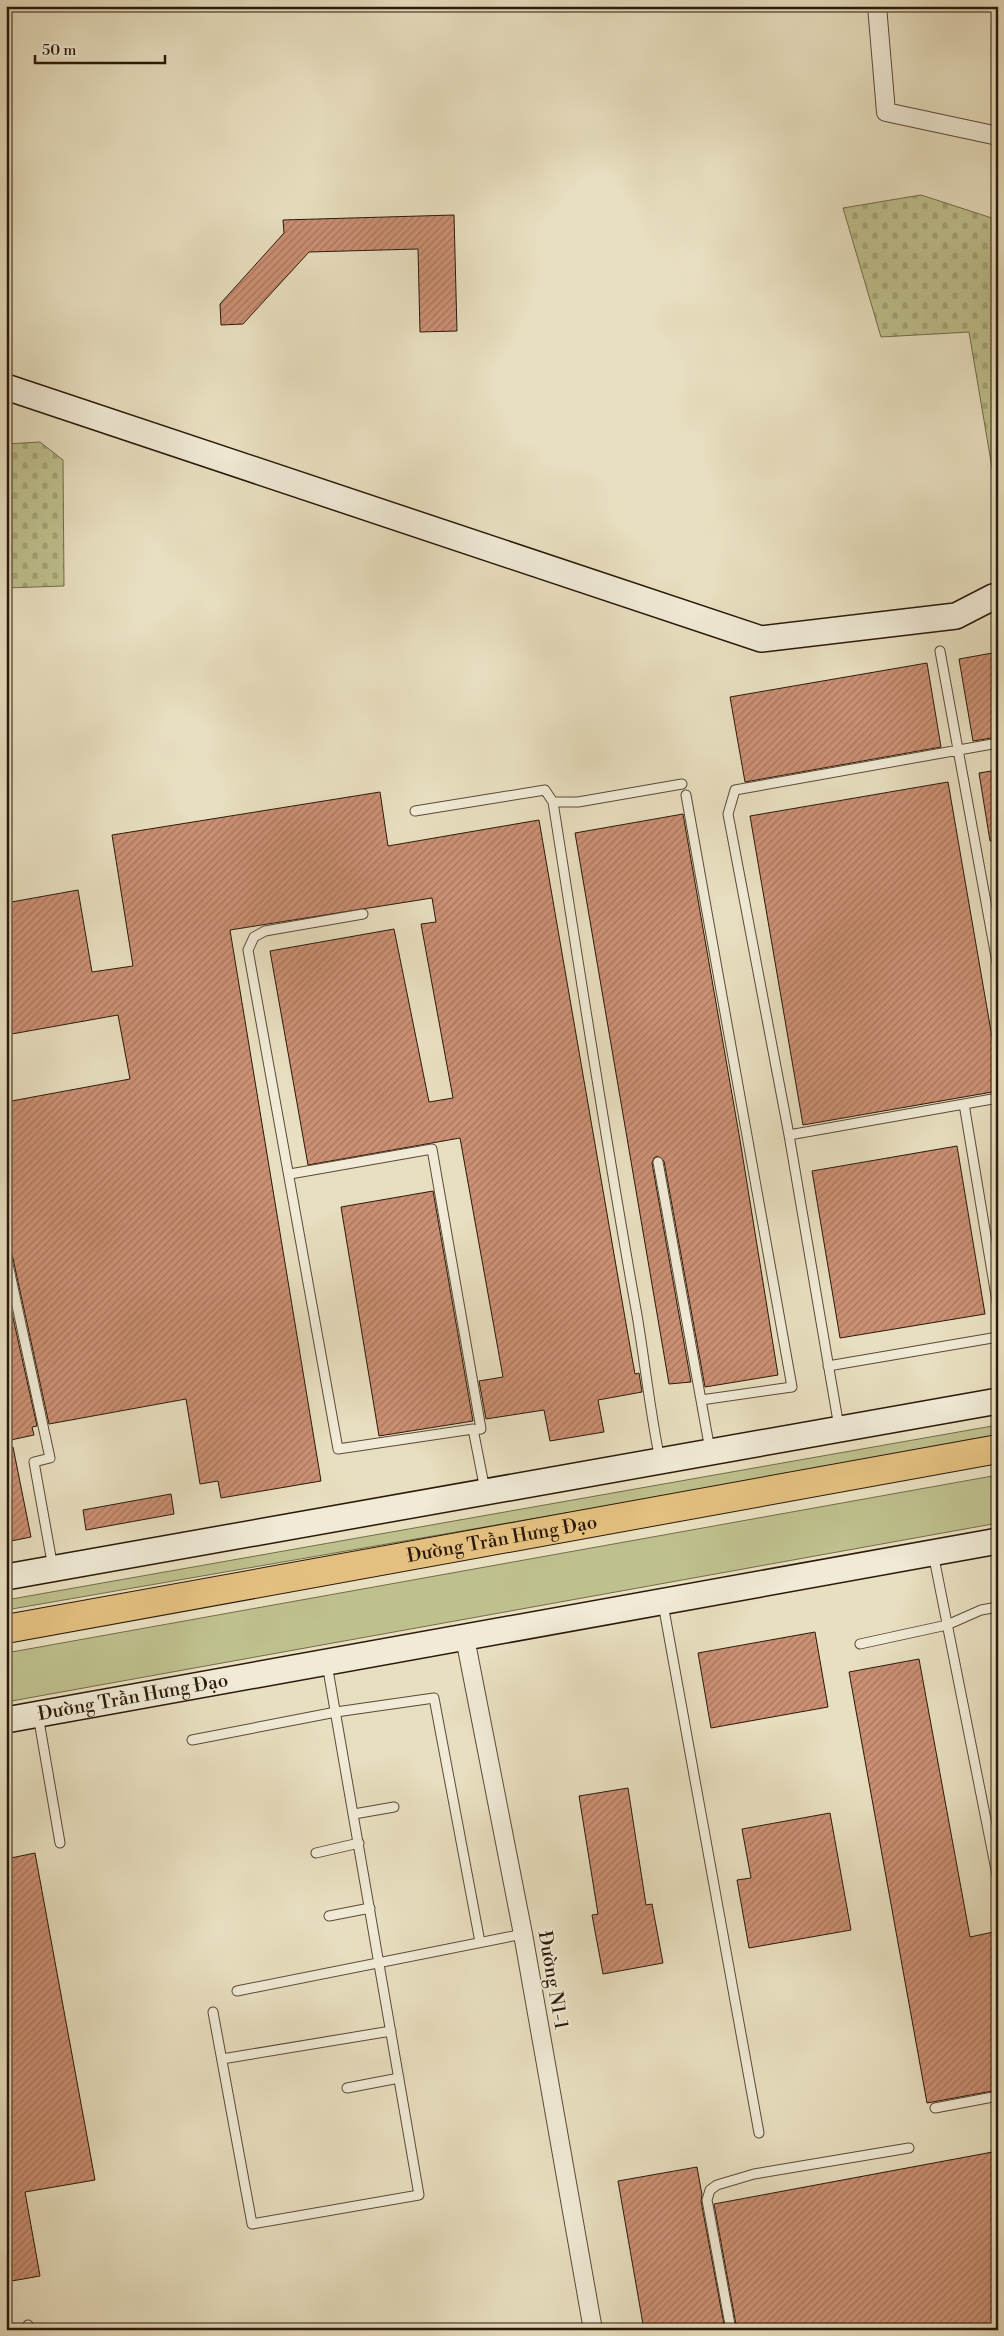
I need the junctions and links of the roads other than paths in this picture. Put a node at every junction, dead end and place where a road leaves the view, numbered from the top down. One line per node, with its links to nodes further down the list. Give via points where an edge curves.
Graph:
1 (877, 6): 2 (street, via 886,112)
2 (998, 136)
3 (6, 387): 4 (main road, via 761,639 956,616)
4 (998, 596)
5 (940, 651): 7 (lane)
6 (998, 743): 7 (lane)
7 (958, 750): 13 (lane); 16 (lane, via 735,790 728,814)
8 (682, 784): 10 (lane, via 578,802)
9 (686, 795): 23 (lane, via 792,1386)
10 (553, 802): 11 (lane, via 545,790); 29 (lane)
11 (415, 811)
12 (363, 914): 18 (lane, via 265,931 257,934 249,944 248,957)
13 (998, 968)
14 (998, 1098): 15 (lane)
15 (964, 1104): 16 (lane); 20 (lane)
16 (789, 1135): 22 (lane)
17 (658, 1162): 23 (lane)
18 (290, 1174): 25 (lane, via 338,1449); 25 (lane, via 432,1149 481,1429)
19 (6, 1255): 33 (lane, via 50,1458 34,1462)
20 (998, 1308)
21 (998, 1337): 22 (lane)
22 (828, 1366): 26 (lane)
23 (701, 1400): 28 (lane)
24 (998, 1402): 26 (main road)
25 (473, 1430): 30 (lane)
26 (840, 1430): 28 (main road)
27 (998, 1449): 38 (highway, Đường Trần Hưng Đạo)
28 (711, 1452): 29 (main road)
29 (660, 1461): 30 (main road)
30 (486, 1492): 33 (main road)
31 (998, 1541): 32 (main road, Đường Trần Hưng Đạo)
32 (933, 1553): 35 (main road, Đường Trần Hưng Đạo); 37 (lane)
33 (53, 1568): 34 (main road)
34 (6, 1577)
35 (662, 1602): 39 (main road, Đường Trần Hưng Đạo); 65 (lane)
36 (998, 1607): 37 (lane, via 981,1610)
37 (947, 1625): 40 (lane); 51 (lane)
38 (6, 1629)
39 (465, 1638): 41 (main road, Đường Trần Hưng Đạo); 54 (street, Đường N1-1)
40 (860, 1644)
41 (326, 1661): 42 (lane); 43 (main road, Đường Trần Hưng Đạo)
42 (336, 1712): 45 (lane); 47 (lane); 55 (lane, via 434,1698)
43 (38, 1714): 44 (main road, Đường Trần Hưng Đạo); 48 (lane)
44 (6, 1720)
45 (192, 1740)
46 (394, 1807): 47 (lane)
47 (354, 1814): 49 (lane)
48 (60, 1842)
49 (359, 1843): 50 (lane); 52 (lane)
50 (316, 1853)
51 (998, 1880)
52 (370, 1908): 53 (lane); 56 (lane)
53 (329, 1916)
54 (523, 1934): 55 (lane); 67 (street, Đường N1-1)
55 (480, 1942): 56 (lane)
56 (379, 1962): 57 (lane); 59 (lane)
57 (237, 1991)
58 (213, 2012): 60 (lane)
59 (391, 2031): 60 (lane); 61 (lane)
60 (222, 2059): 61 (lane, via 252,2224 419,2195)
61 (399, 2078): 62 (lane)
62 (346, 2088)
63 (998, 2096): 64 (lane)
64 (935, 2108)
65 (759, 2133)
66 (909, 2148): 68 (lane, via 754,2174 710,2190 708,2200)
67 (593, 2330)
68 (731, 2330)

